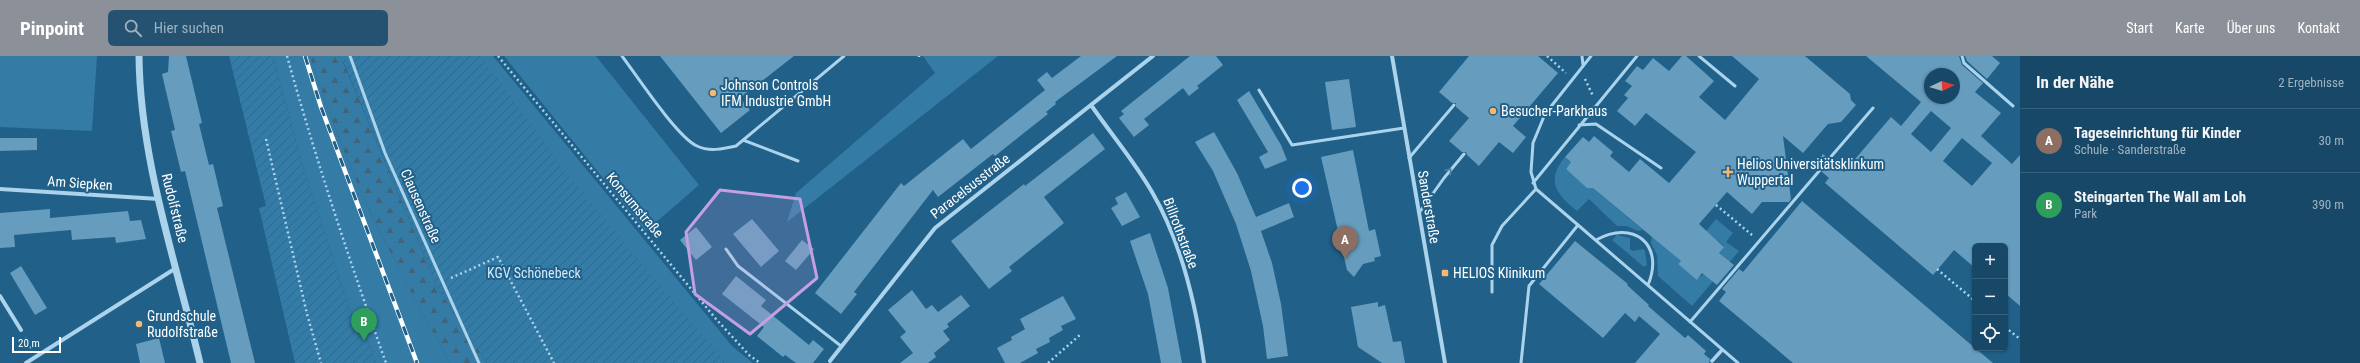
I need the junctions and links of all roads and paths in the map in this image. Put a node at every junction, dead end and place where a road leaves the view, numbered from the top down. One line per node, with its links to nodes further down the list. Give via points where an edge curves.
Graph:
1 (139, 56): 37 (street, Rudolfstraße, via 140,97)
2 (287, 56): 64 (path, via 308,133 348,258)
3 (350, 56): 46 (lane, Clausenstraße, via 385,153)
4 (498, 56): 67 (path, Konsumstraße, via 716,319 749,355)
5 (622, 56): 27 (lane, via 682,135 697,146 717,150 736,146)
6 (844, 56): 27 (lane)
7 (1153, 56): 20 (street, Paracelsusstraße)
8 (1392, 56): 25 (street, Sanderstraße)
9 (1546, 56): 16 (path)
10 (1582, 56): 15 (lane)
11 (1591, 56): 15 (lane)
12 (1637, 56): 19 (lane)
13 (1699, 56): 17 (lane)
14 (1962, 56): 22 (lane, via 1964,63)
15 (1583, 65): 16 (lane); 19 (path, via 1590,93)
16 (1572, 78): 34 (lane, via 1545,114 1533,143)
17 (1735, 86)
18 (1259, 90): 25 (lane, via 1292,145)
19 (1599, 103): 24 (lane)
20 (1091, 105): 56 (street, Paracelsusstraße, via 935,228); 69 (street, Billrothstraße, via 1152,192 1173,237 1191,291)
21 (1454, 105): 29 (lane)
22 (2013, 106)
23 (1873, 108): 30 (lane)
24 (1578, 125): 32 (lane, via 1596,124); 34 (lane)
25 (1404, 128): 29 (street, Sanderstraße)
26 (266, 139): 63 (path)
27 (743, 140): 31 (lane)
28 (1464, 154): 39 (lane, one-way to 28)
29 (1409, 158): 39 (street, Sanderstraße)
30 (1829, 159)
31 (798, 161)
32 (1661, 168)
33 (1820, 170): 42 (lane)
34 (1533, 183): 35 (lane)
35 (1536, 188): 40 (lane); 48 (lane, via 1502,226 1492,245)
36 (0, 189): 37 (street, Am Siepken)
37 (159, 199): 44 (street, Rudolfstraße)
38 (1716, 205): 42 (path)
39 (1419, 212): 70 (street, Sanderstraße)
40 (1578, 225): 41 (lane); 71 (lane, via 1529,286)
41 (1596, 240): 47 (lane); 47 (lane, via 1606,234 1620,231 1643,239 1652,255 1651,278)
42 (1759, 241): 51 (lane)
43 (726, 249): 56 (lane, via 738,266)
44 (176, 268): 58 (street); 62 (street, Rudolfstraße)
45 (1937, 269): 50 (path)
46 (443, 281): 65 (lane, Clausenstraße); 66 (path, via 498,257)
47 (1648, 285): 51 (lane)
48 (1492, 292)
49 (0, 296): 53 (street)
50 (1972, 298)
51 (1690, 322): 57 (lane)
52 (2008, 329): 55 (path)
53 (21, 330): 58 (path)
54 (1081, 334): 68 (path)
55 (2020, 339)
56 (841, 346): 59 (street, Paracelsusstraße)
57 (1722, 350): 60 (street); 72 (lane)
58 (37, 356): 61 (street)
59 (830, 361)
60 (1712, 361)
61 (26, 363)
62 (200, 363)
63 (321, 363)
64 (386, 363)
65 (479, 363)
66 (554, 363)
67 (760, 363)
68 (1048, 363)
69 (1204, 363)
70 (1445, 363)
71 (1521, 363)
72 (1738, 363)

